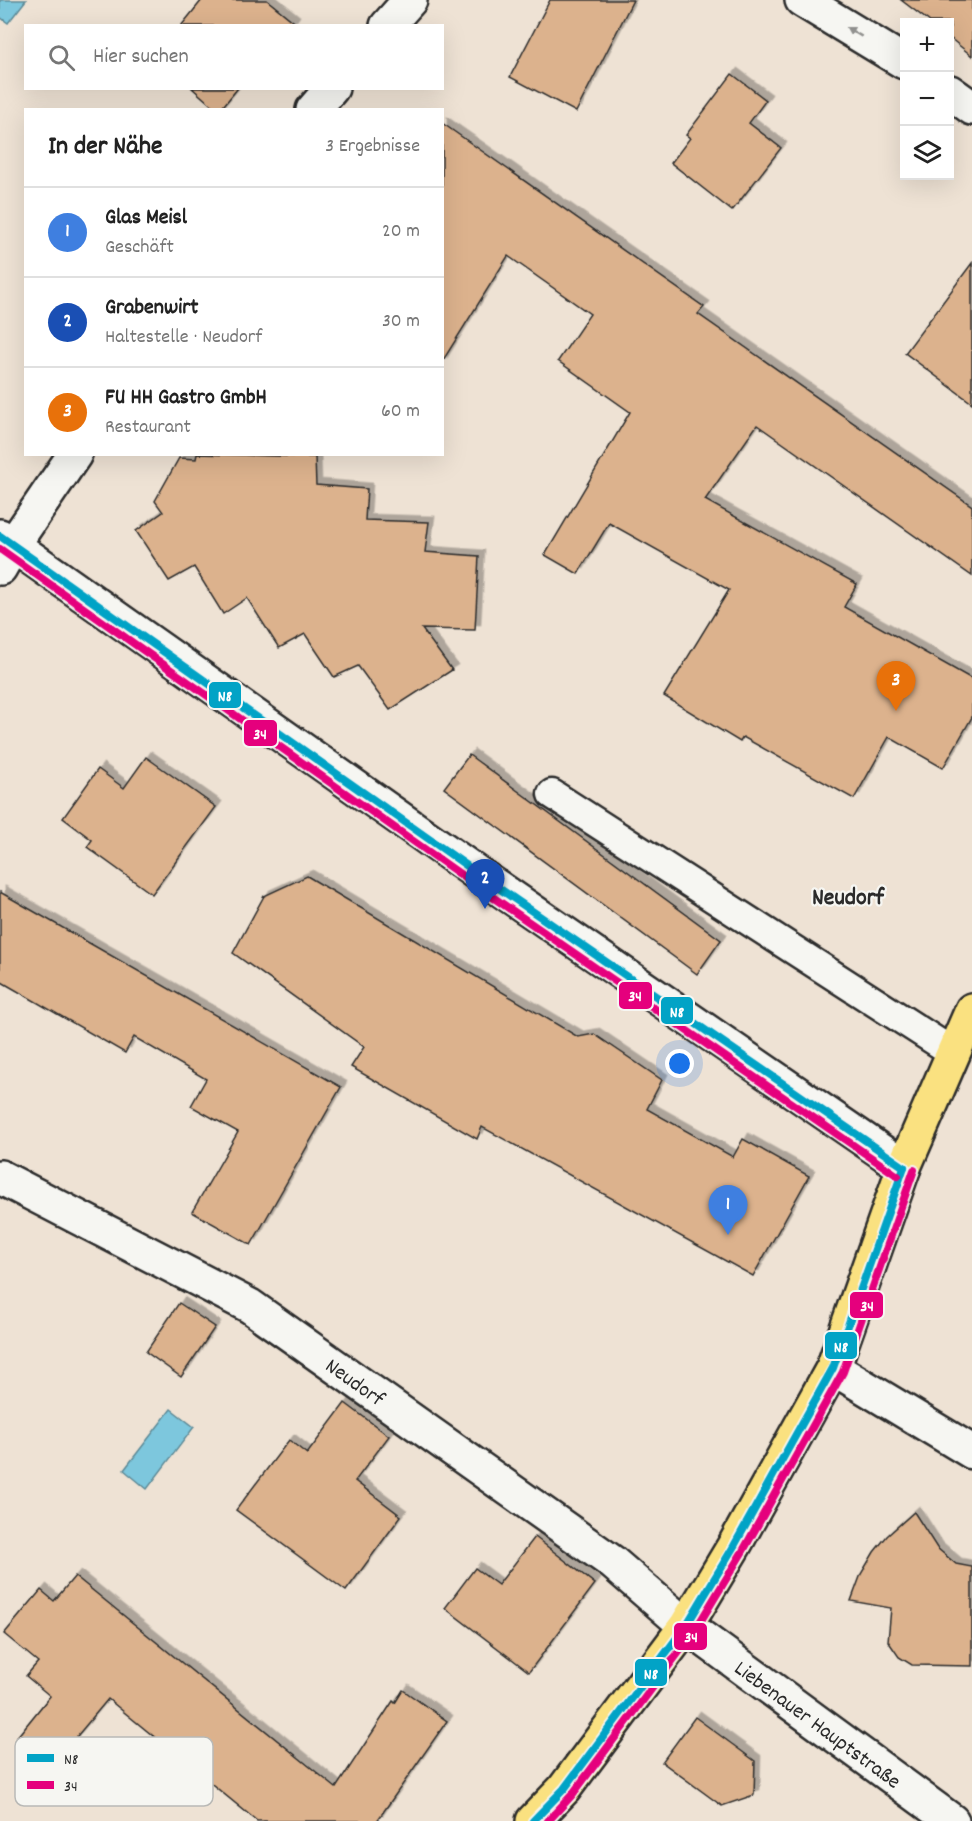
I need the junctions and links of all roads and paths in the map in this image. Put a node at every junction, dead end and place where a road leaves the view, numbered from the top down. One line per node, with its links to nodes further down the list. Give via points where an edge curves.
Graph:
1 (410, 0): 3 (street)
2 (802, 0): 4 (street, one-way to 2)
3 (389, 24)
4 (900, 60)
5 (330, 90): 7 (street)
6 (954, 95): 8 (street)
7 (315, 108)
8 (972, 108)
9 (74, 456): 10 (street)
10 (4, 550): 14 (street)
11 (552, 794): 13 (lane)
12 (972, 1010): 13 (main road)
13 (954, 1053): 14 (main road)
14 (904, 1167): 16 (main road)
15 (0, 1177): 18 (street, Neudorf, via 250,1306 612,1562)
16 (833, 1368): 17 (street); 18 (main road)
17 (972, 1452)
18 (686, 1626): 19 (main road, via 564,1789); 20 (street, Liebenauer Hauptstraße)
19 (533, 1821)
20 (952, 1821)

